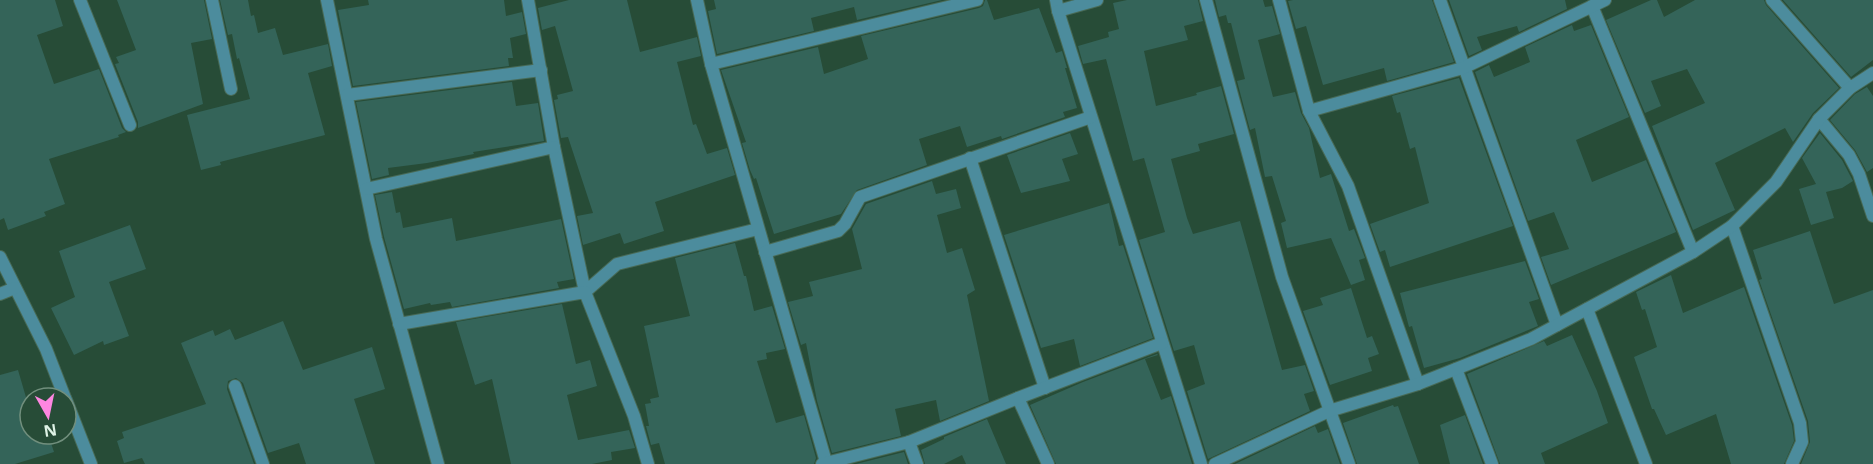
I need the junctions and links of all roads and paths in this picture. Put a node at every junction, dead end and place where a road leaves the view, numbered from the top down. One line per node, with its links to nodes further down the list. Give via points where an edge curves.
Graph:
1 (80, 0): 24 (street)
2 (212, 0): 19 (street)
3 (327, 0): 20 (street)
4 (528, 0): 16 (street)
5 (697, 0): 14 (street)
6 (977, 0): 14 (street)
7 (1097, 0): 13 (street)
8 (1206, 0): 47 (street, via 1282,277)
9 (1279, 0): 21 (street)
10 (1440, 0): 15 (street)
11 (1772, 0): 18 (street)
12 (1598, 2): 15 (street); 32 (street)
13 (1057, 5): 22 (street)
14 (711, 64): 30 (street)
15 (1463, 68): 21 (street); 39 (street)
16 (541, 70): 20 (street); 25 (street)
17 (1873, 73): 18 (street)
18 (1850, 88): 23 (street)
19 (231, 89)
20 (347, 95): 27 (street)
21 (1310, 111): 42 (street, via 1348,186)
22 (1091, 117): 26 (street); 40 (street)
23 (1819, 119): 28 (street, via 1849,155); 29 (street, via 1776,182)
24 (130, 125)
25 (554, 147): 27 (street); 35 (street)
26 (970, 158): 31 (street, via 860,197 838,231); 45 (street)
27 (366, 189): 38 (street)
28 (1873, 216)
29 (1732, 225): 32 (street); 62 (street, via 1800,423 1802,442)
30 (758, 229): 31 (street); 35 (street, via 617,264)
31 (765, 252): 50 (street)
32 (1693, 252): 37 (street)
33 (0, 257): 34 (street)
34 (15, 288): 36 (street); 43 (street)
35 (585, 292): 38 (street); 54 (street, via 634,416)
36 (0, 294)
37 (1587, 309): 39 (street); 61 (street)
38 (399, 324): 53 (street)
39 (1557, 325): 41 (street)
40 (1162, 343): 45 (street); 57 (street)
41 (1456, 369): 42 (street); 60 (street)
42 (1418, 384): 47 (street)
43 (61, 386)
44 (235, 386): 52 (street)
45 (1045, 388): 46 (street)
46 (1018, 398): 49 (street); 56 (street)
47 (1329, 411): 58 (street); 59 (street)
48 (78, 430): 51 (street)
49 (909, 442): 50 (street); 55 (street)
50 (824, 463)
51 (91, 464)
52 (263, 464)
53 (438, 464)
54 (648, 464)
55 (917, 464)
56 (1048, 464)
57 (1201, 464)
58 (1216, 464)
59 (1349, 464)
60 (1492, 464)
61 (1646, 464)
62 (1792, 464)

